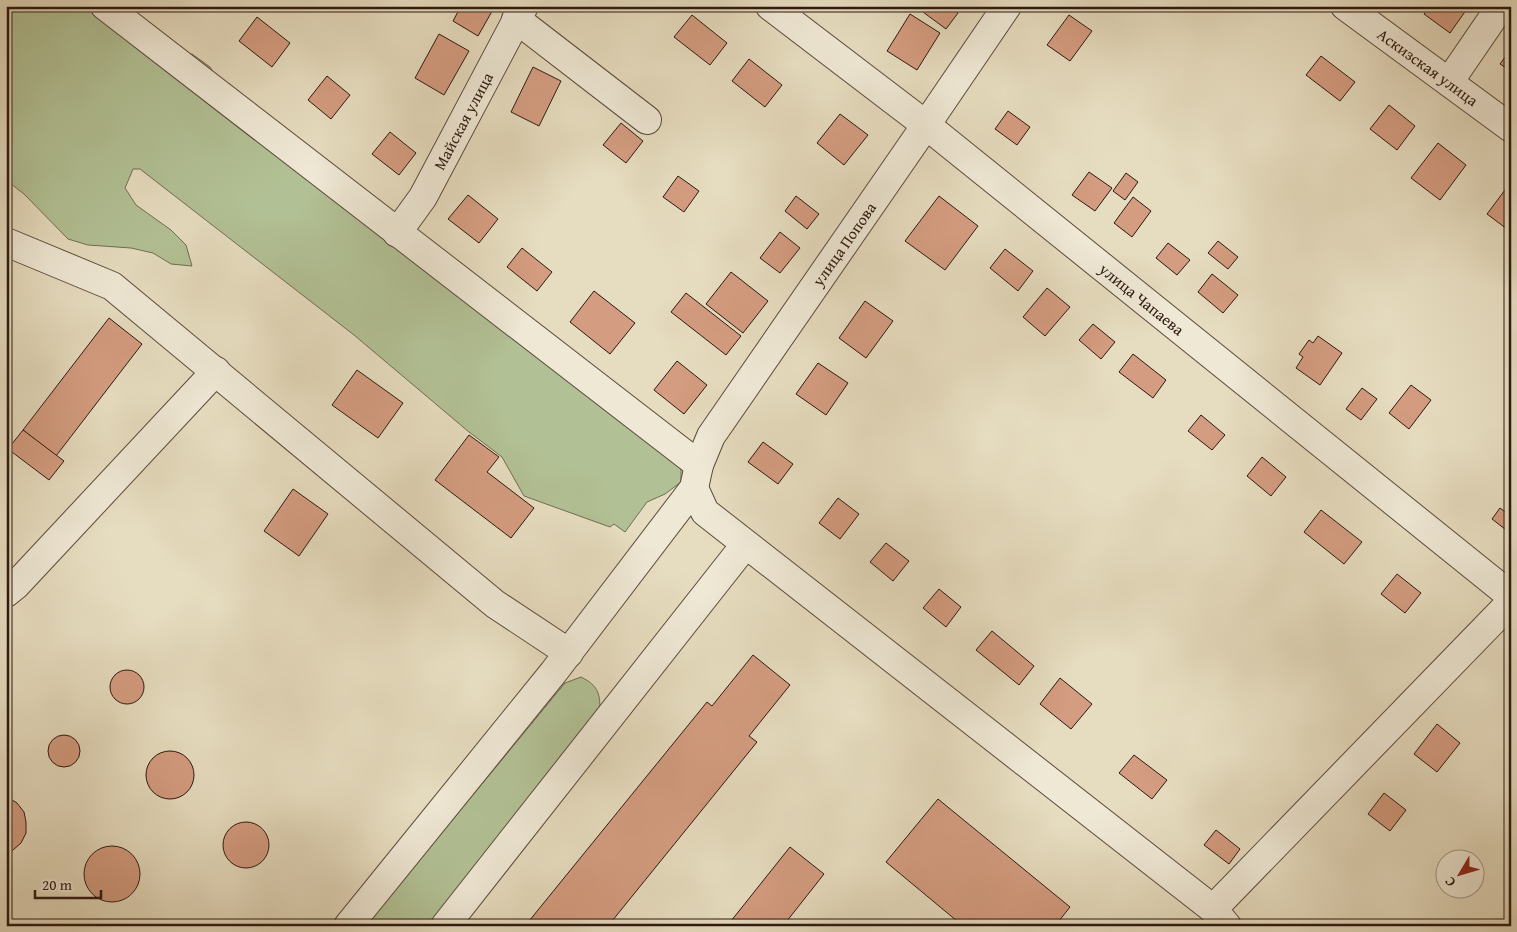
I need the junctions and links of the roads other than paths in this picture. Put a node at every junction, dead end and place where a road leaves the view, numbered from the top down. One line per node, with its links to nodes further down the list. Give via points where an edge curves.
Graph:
1 (104, 6): 11 (street)
2 (770, 6): 9 (street, улица Чапаева)
3 (1006, 6): 9 (street, улица Попова)
4 (1346, 6): 7 (street, Аскизская улица)
5 (1502, 6): 7 (street)
6 (520, 13): 8 (street); 11 (street, Майская улица, via 423,197)
7 (1449, 82): 10 (street, Аскизская улица)
8 (647, 120)
9 (926, 125): 14 (street, улица Попова, via 711,436); 17 (street, улица Чапаева)
10 (1511, 128)
11 (397, 233): 14 (street)
12 (6, 242): 13 (street, via 112,286)
13 (216, 371): 16 (street); 19 (street, via 495,604)
14 (696, 477): 15 (street, via 705,512); 19 (street, улица Попова)
15 (745, 545): 20 (street); 22 (street)
16 (6, 593)
17 (1511, 596)
18 (1511, 602): 20 (street)
19 (569, 652): 21 (street, улица Попова)
20 (1220, 917)
21 (348, 926)
22 (445, 926)

